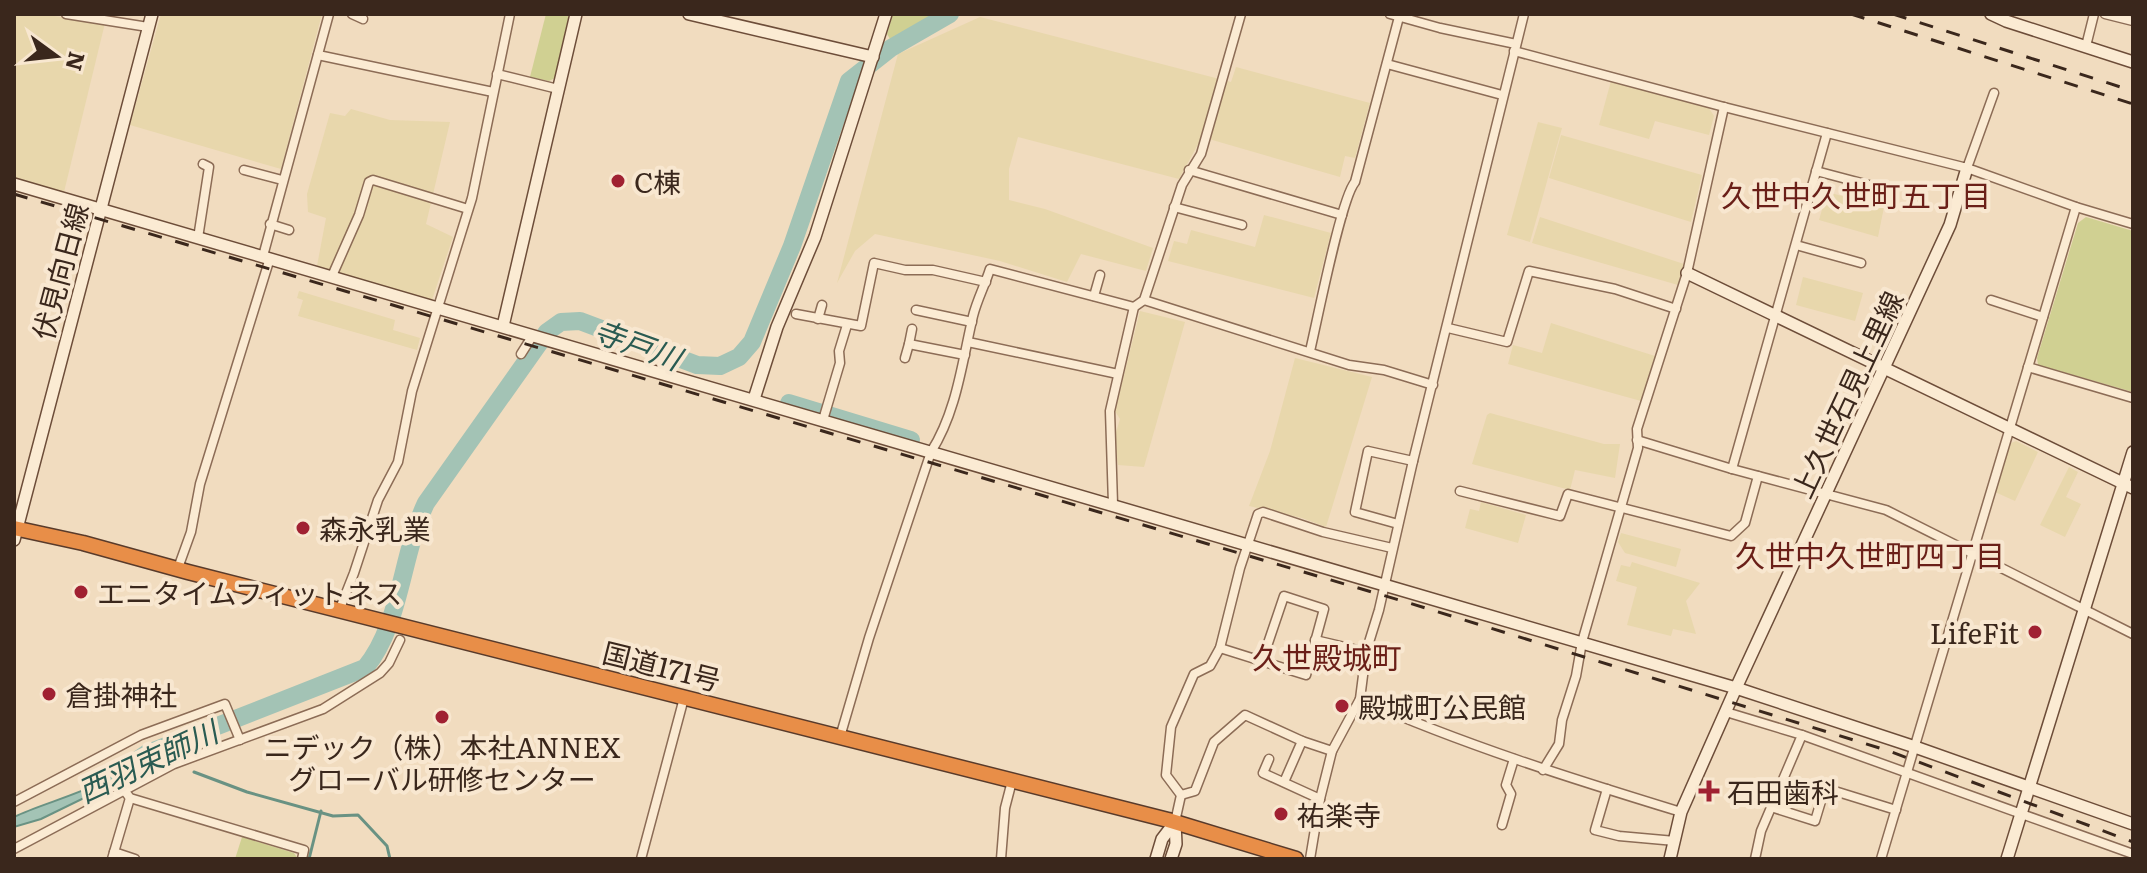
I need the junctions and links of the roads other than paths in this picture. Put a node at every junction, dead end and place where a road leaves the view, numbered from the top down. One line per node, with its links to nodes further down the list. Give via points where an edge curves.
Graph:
1 (66, 14): 17 (street)
2 (152, 14): 17 (street, 伏見向日線)
3 (329, 14): 20 (street)
4 (352, 14): 15 (street)
5 (510, 14): 24 (street)
6 (576, 14): 25 (street)
7 (689, 14): 21 (street)
8 (886, 14): 21 (street)
9 (1241, 14): 34 (street, via 1201,154)
10 (1524, 14): 19 (street)
11 (1991, 14): 18 (street)
12 (2094, 14): 18 (street)
13 (2105, 14): 16 (street)
14 (1395, 15): 19 (street); 23 (street)
15 (363, 19)
16 (2133, 21)
17 (148, 27): 41 (street, 伏見向日線)
18 (2086, 46): 22 (street)
19 (1515, 48): 28 (street); 29 (street)
20 (318, 55): 26 (street); 36 (street)
21 (873, 57): 85 (street, via 815,237)
22 (2133, 62)
23 (1387, 64): 28 (street); 43 (street)
24 (497, 74): 25 (street); 26 (street)
25 (558, 89): 70 (street)
26 (493, 92): 42 (street)
27 (1994, 93): 32 (street)
28 (1502, 95): 71 (street)
29 (1724, 107): 30 (street); 52 (street)
30 (1827, 133): 32 (street); 35 (street)
31 (203, 164): 48 (street, via 209,167)
32 (1967, 168): 40 (street); 80 (street, 上久世石見上里線, via 1950,225)
33 (244, 170): 36 (street)
34 (1189, 170): 39 (street); 43 (street)
35 (1816, 171): 38 (street); 49 (street)
36 (282, 180): 44 (street)
37 (14, 184): 41 (street)
38 (1869, 185)
39 (1174, 207): 46 (street); 57 (street)
40 (2076, 207): 45 (street); 66 (street)
41 (100, 209): 48 (street); 100 (street, 伏見向日線)
42 (468, 209): 54 (street, via 373,180); 61 (street)
43 (1342, 215): 76 (street)
44 (270, 224): 47 (street); 50 (street)
45 (2133, 224)
46 (1242, 225)
47 (289, 230)
48 (198, 238): 50 (street)
49 (1796, 245): 51 (street); 65 (street)
50 (266, 257): 54 (street); 104 (street)
51 (1861, 263)
52 (1687, 273): 62 (street); 65 (street)
53 (1100, 275): 56 (street)
54 (332, 276): 61 (street)
55 (986, 282): 56 (street, via 990,269); 68 (street); 69 (street, via 874,263 861,326)
56 (1094, 296): 60 (street)
57 (1144, 300): 60 (street); 76 (street)
58 (1991, 300): 66 (street)
59 (822, 305): 67 (street)
60 (1134, 307): 82 (street)
61 (439, 308): 70 (street); 107 (street, via 412,391 398,462 378,500)
62 (1676, 309): 71 (street, via 1615,289 1529,271 1507,342); 88 (street)
63 (916, 310): 68 (street)
64 (796, 314): 67 (street)
65 (1776, 314): 80 (street); 92 (street)
66 (2043, 317): 81 (street)
67 (818, 319): 69 (street)
68 (972, 322): 74 (street)
69 (847, 325): 86 (street)
70 (503, 326): 73 (street)
71 (1448, 328): 83 (street)
72 (912, 329): 75 (street)
73 (540, 336): 77 (street); 85 (street)
74 (968, 342): 78 (street); 82 (street)
75 (909, 344): 78 (street); 79 (street)
76 (1310, 351): 83 (street)
77 (521, 354)
78 (965, 355): 89 (street, via 957,391)
79 (905, 358)
80 (1886, 367): 87 (street); 96 (street, 上久世石見上里線)
81 (2028, 367): 84 (street); 87 (street)
82 (1118, 374): 97 (street, via 1110,411)
83 (1433, 385): 91 (street)
84 (2133, 398)
85 (754, 399): 86 (street)
86 (823, 420): 89 (street)
87 (2011, 427): 94 (street); 103 (street)
88 (1637, 440): 92 (street); 98 (street)
89 (931, 452): 97 (street); 120 (street)
90 (2133, 452): 94 (street)
91 (1413, 461): 99 (street); 99 (street, via 1368,451 1355,512)
92 (1732, 469): 93 (street)
93 (1758, 476): 96 (street); 98 (street, via 1745,523 1731,536)
94 (2128, 485): 106 (street)
95 (1460, 491): 98 (street, via 1560,516 1568,494)
96 (1827, 493): 103 (street, via 1886,510); 115 (street, 上久世石見上里線)
97 (1113, 504): 101 (street)
98 (1620, 507): 111 (street)
99 (1398, 524): 102 (street)
100 (15, 533): 104 (highway, 国道171号, via 80,542)
101 (1249, 544): 102 (street, via 1263,512); 105 (street); 112 (street)
102 (1392, 548): 105 (street)
103 (1973, 553): 106 (street); 123 (street)
104 (178, 568): 107 (highway, 国道171号)
105 (1385, 584): 111 (street); 113 (street)
106 (2084, 609): 108 (street); 131 (street)
107 (339, 611): 116 (highway, 国道171号)
108 (2133, 634)
109 (400, 640): 121 (street, via 389,663 370,681 323,709)
110 (1315, 640): 113 (street); 114 (street, via 1306,675); 114 (street, via 1324,609 1284,596)
111 (1582, 642): 115 (street); 127 (street, via 1559,744)
112 (1220, 648): 114 (street); 134 (street, via 1210,666 1194,674 1171,727 1166,775)
113 (1366, 652): 117 (street)
114 (1262, 661)
115 (1736, 688): 118 (street, 上久世石見上里線); 123 (street)
116 (684, 698): 120 (highway, 国道171号); 150 (street)
117 (1360, 699): 124 (street); 126 (street)
118 (1726, 712): 119 (street); 139 (street, 上久世石見上里線)
119 (1802, 735): 128 (street); 137 (street)
120 (840, 737): 129 (highway, 国道171号)
121 (240, 740): 133 (street, via 174,764); 136 (street, via 225,704 141,735)
122 (1302, 741): 124 (street); 130 (street); 134 (street, via 1245,715 1214,742 1195,791)
123 (1915, 747): 128 (street); 131 (street)
124 (1332, 751): 135 (street)
125 (1269, 759): 130 (street, via 1263,773)
126 (1514, 759): 127 (street); 143 (street)
127 (1543, 770): 132 (street)
128 (1907, 772): 138 (street); 140 (street)
129 (1012, 781): 141 (highway, 国道171号); 151 (street)
130 (1284, 782): 135 (street)
131 (2031, 787): 140 (street); 142 (street)
132 (1607, 789): 139 (street); 144 (street, via 1595,830)
133 (127, 794): 145 (street); 147 (street); 149 (street, via 304,850)
134 (1181, 795): 141 (street)
135 (1320, 799): 155 (street)
136 (14, 802)
137 (1771, 807): 138 (street, via 1815,821 1825,788); 157 (street)
138 (1896, 810): 158 (street)
139 (1681, 812): 144 (street, 上久世石見上里線)
140 (2022, 813): 146 (street); 159 (street)
141 (1175, 822): 152 (street); 153 (street); 154 (highway, 国道171号)
142 (2133, 824)
143 (1502, 825)
144 (1675, 841): 156 (street, 上久世石見上里線)
145 (14, 849)
146 (2133, 854)
147 (113, 856): 148 (street)
148 (135, 859)
149 (302, 859)
150 (641, 859)
151 (1001, 859)
152 (1156, 859)
153 (1171, 859)
154 (1296, 859)
155 (1310, 859)
156 (1670, 859)
157 (1755, 859)
158 (1881, 859)
159 (2007, 859)

